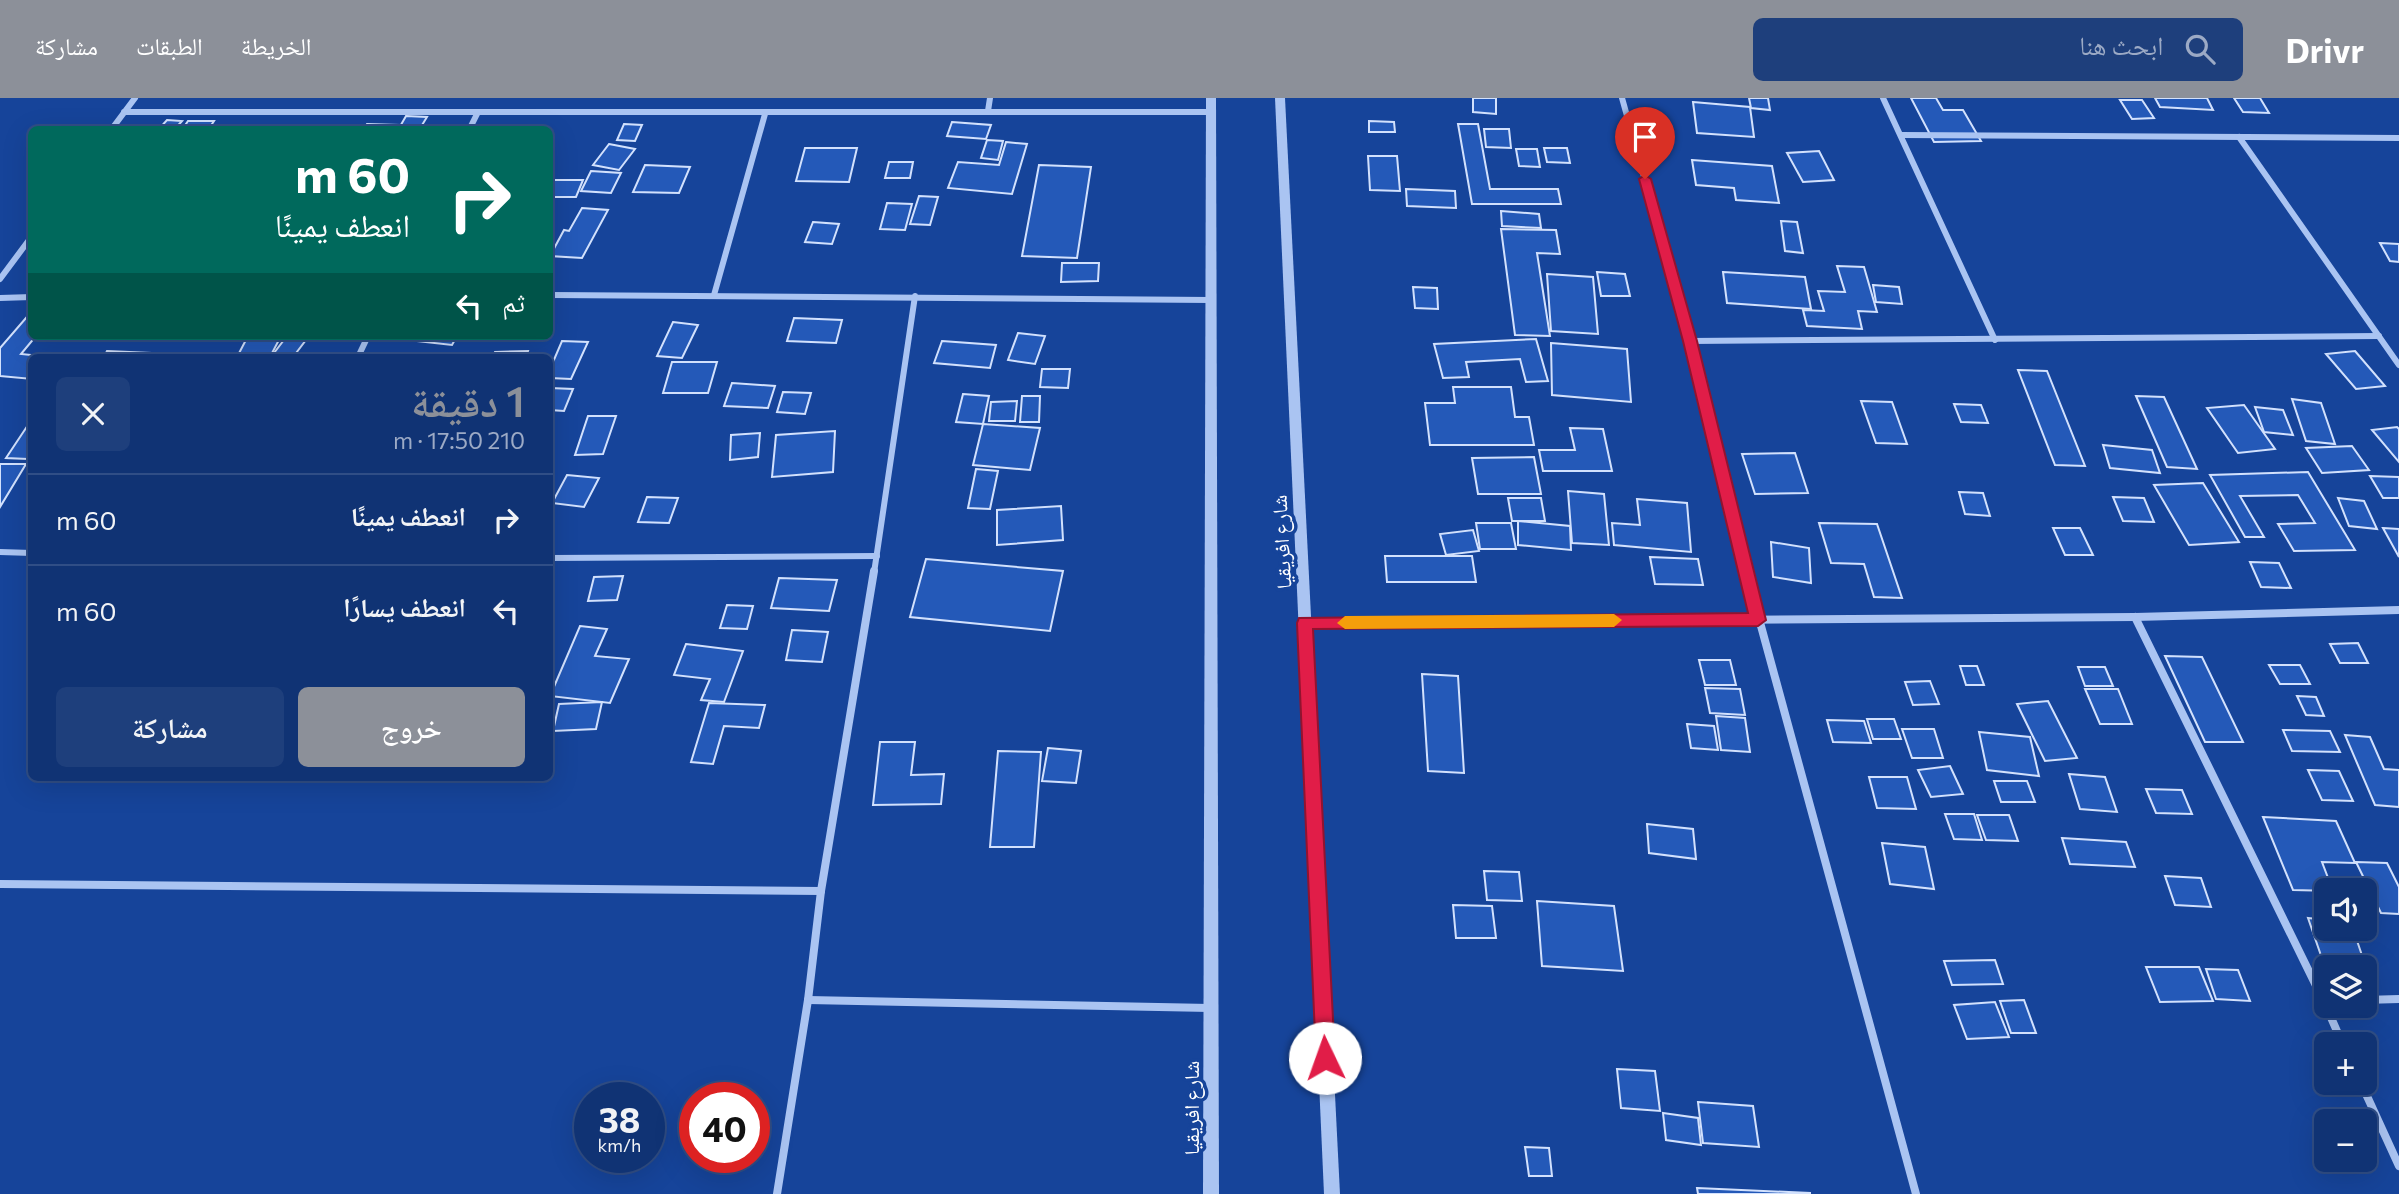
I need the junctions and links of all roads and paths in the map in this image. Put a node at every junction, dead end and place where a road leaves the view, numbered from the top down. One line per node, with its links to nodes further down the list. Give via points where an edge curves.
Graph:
1 (135, 98): 7 (street)
2 (990, 98): 8 (street)
3 (1211, 98): 9 (street, شارع افريقيا)
4 (1280, 98): 36 (street, شارع افريقيا)
5 (1622, 98): 27 (street)
6 (1883, 98): 14 (street)
7 (124, 111): 10 (street); 12 (street)
8 (988, 111): 9 (street); 11 (street)
9 (1211, 112): 24 (street, شارع افريقيا)
10 (477, 114): 11 (street); 13 (street)
11 (765, 114): 20 (street)
12 (114, 126)
13 (471, 126)
14 (1900, 135): 15 (street); 26 (street)
15 (2239, 137): 16 (street); 25 (street)
16 (2399, 138)
17 (28, 241): 18 (street)
18 (0, 279)
19 (553, 295): 20 (street)
20 (714, 295): 21 (street)
21 (915, 296): 24 (street); 31 (street)
22 (0, 298): 23 (street)
23 (28, 298)
24 (1211, 300): 43 (street, شارع افريقيا)
25 (2379, 336): 26 (street); 28 (street)
26 (1995, 340): 27 (street)
27 (1690, 341): 35 (street)
28 (2399, 365)
29 (0, 552): 30 (street)
30 (28, 553)
31 (877, 556): 32 (street); 38 (street)
32 (553, 558)
33 (2399, 610): 34 (street)
34 (2135, 617): 35 (street); 39 (street)
35 (1758, 620): 36 (street); 49 (street)
36 (1305, 623): 48 (street, شارع افريقيا)
37 (0, 884): 38 (street)
38 (821, 891): 41 (street)
39 (2314, 981)
40 (2399, 999): 42 (street)
41 (808, 1000): 43 (street); 46 (street)
42 (2377, 1000)
43 (1211, 1008): 47 (street, شارع افريقيا)
44 (2366, 1095): 45 (street)
45 (2399, 1166)
46 (777, 1194)
47 (1211, 1194)
48 (1332, 1194)
49 (1916, 1194)

